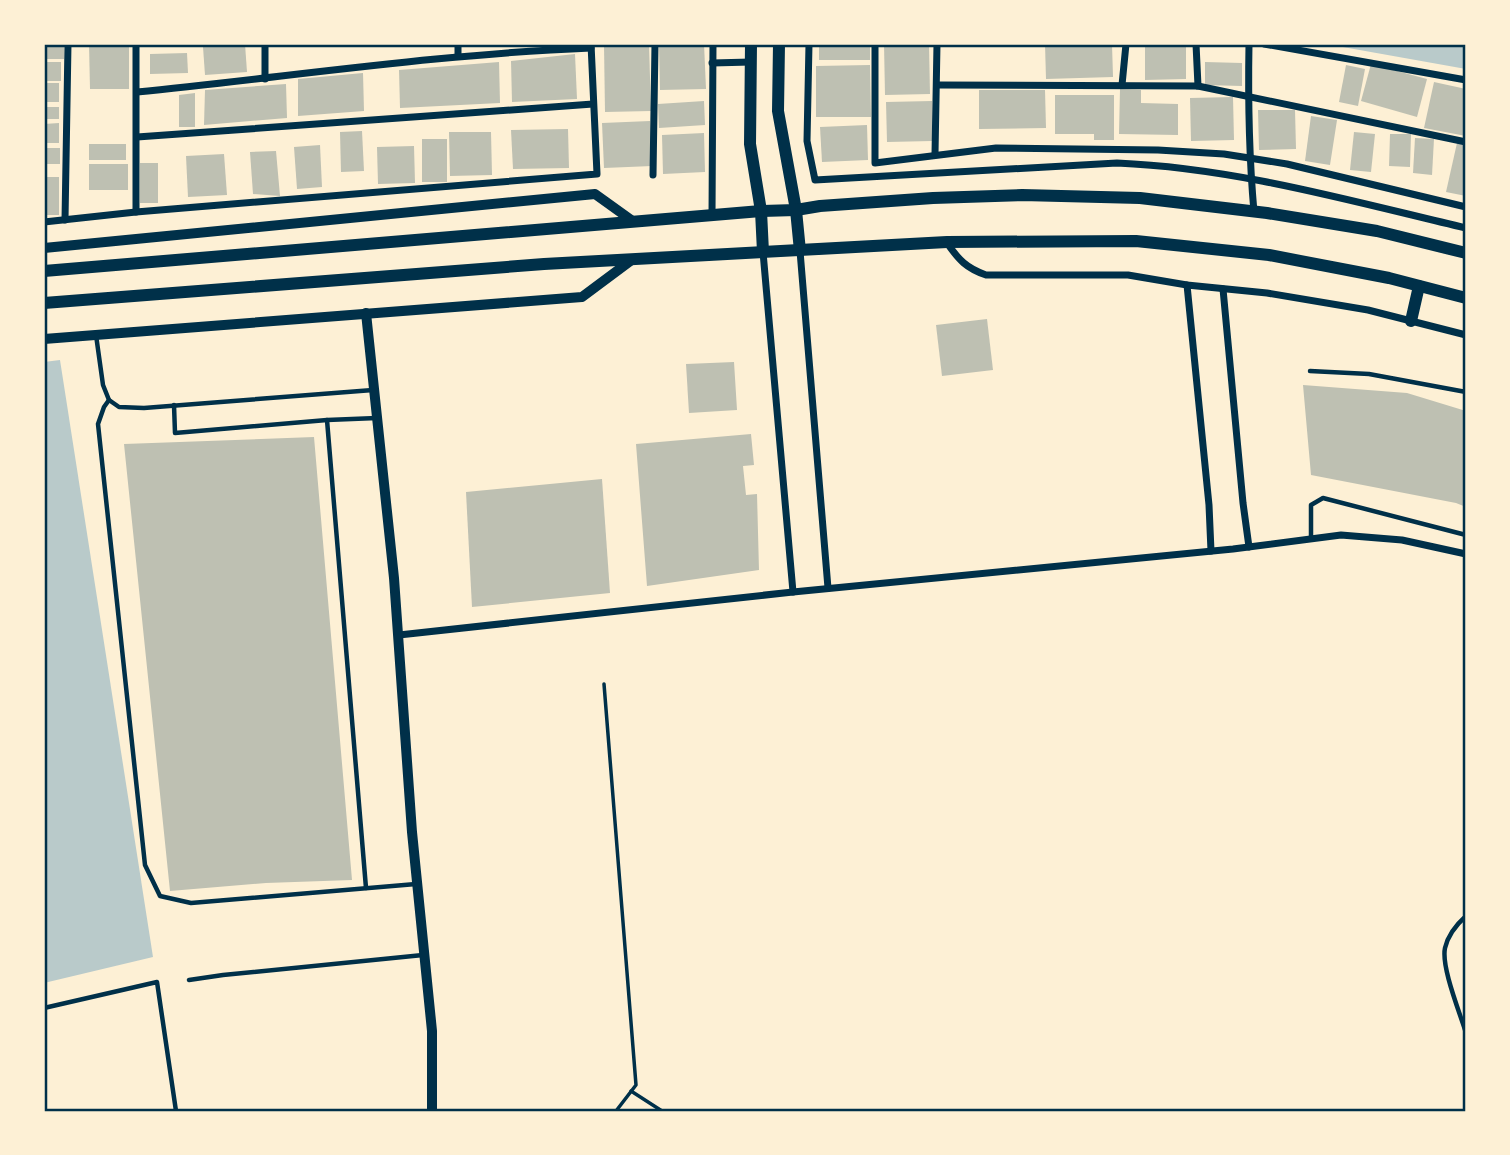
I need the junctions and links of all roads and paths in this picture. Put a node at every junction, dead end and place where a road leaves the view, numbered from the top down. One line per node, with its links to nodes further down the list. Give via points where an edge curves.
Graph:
1 (68, 44): 41 (street)
2 (136, 44): 26 (street)
3 (265, 44): 21 (street)
4 (458, 44): 18 (street)
5 (655, 44): 33 (street)
6 (713, 44): 20 (street)
7 (751, 44): 19 (main road)
8 (779, 44): 36 (main road, via 778,111)
9 (809, 44): 34 (street, via 807,141 815,180 1117,163)
10 (875, 44): 31 (street, via 875,163)
11 (937, 44): 23 (street)
12 (1126, 44): 24 (street)
13 (1196, 44): 25 (street)
14 (1249, 44): 27 (street)
15 (1264, 44): 22 (street)
16 (591, 46): 17 (street); 28 (street)
17 (524, 47): 18 (street)
18 (458, 56): 21 (street)
19 (751, 62): 20 (street); 37 (main road, via 750,144)
20 (712, 63): 40 (street)
21 (265, 79): 26 (street)
22 (1466, 80)
23 (937, 85): 24 (street); 31 (street)
24 (1122, 85): 25 (street)
25 (1198, 86): 27 (street)
26 (137, 92): 29 (street)
27 (1248, 95): 30 (street); 32 (street)
28 (593, 104): 29 (street); 38 (street, via 597,174)
29 (137, 137): 38 (street)
30 (1466, 142)
31 (935, 155): 32 (street, via 1051,148)
32 (1250, 158): 34 (street); 35 (street)
33 (653, 175)
34 (1251, 178): 39 (street); 44 (street)
35 (1466, 207)
36 (796, 210): 37 (main road); 39 (main road, via 1022,195 1140,198); 47 (main road)
37 (761, 211): 40 (main road); 48 (main road)
38 (136, 212): 41 (street)
39 (1254, 212): 49 (main road, via 1377,232)
40 (712, 215): 43 (main road)
41 (65, 220): 42 (street)
42 (44, 222)
43 (634, 222): 46 (street, via 595,194); 51 (main road)
44 (1466, 228)
45 (947, 243): 47 (main road); 52 (street, via 959,260 986,275 1128,275); 53 (main road, via 1136,241 1269,255)
46 (44, 248)
47 (800, 251): 48 (main road); 74 (street)
48 (763, 252): 50 (main road); 75 (street)
49 (1466, 253)
50 (633, 259): 56 (main road); 57 (street, via 582,297)
51 (44, 271)
52 (1187, 285): 54 (street); 72 (street)
53 (1419, 286): 55 (main road); 58 (main road)
54 (1223, 289): 58 (street, via 1368,310); 71 (street)
55 (1466, 298)
56 (44, 303)
57 (366, 313): 59 (street); 63 (street)
58 (1411, 321): 60 (street)
59 (96, 335): 61 (street); 65 (lane)
60 (1466, 335)
61 (44, 339)
62 (1310, 371): 64 (lane, via 1368,374)
63 (374, 389): 66 (lane); 67 (street)
64 (1466, 392)
65 (108, 400): 66 (lane, via 119,407); 79 (lane, via 98,424 145,865 160,896 191,903)
66 (174, 405): 68 (lane, via 175,433)
67 (377, 418): 68 (lane); 76 (street)
68 (327, 421): 79 (lane)
69 (1466, 535): 70 (lane, via 1322,499 1311,505)
70 (1311, 539): 71 (street); 73 (street, via 1341,535 1390,539)
71 (1249, 547): 72 (street)
72 (1211, 551): 74 (street)
73 (1466, 554)
74 (828, 588): 75 (street)
75 (793, 592): 76 (street)
76 (398, 635): 78 (street)
77 (604, 684): 85 (path, via 636,1085)
78 (417, 884): 79 (lane); 81 (street)
79 (366, 888)
80 (1466, 916): 84 (lane, via 1449,936 1444,951)
81 (424, 955): 82 (lane); 87 (street, via 432,1031)
82 (189, 980)
83 (44, 1008): 86 (lane, via 157,982)
84 (1466, 1033)
85 (631, 1091): 88 (path); 89 (path)
86 (176, 1111)
87 (432, 1111)
88 (616, 1111)
89 (662, 1111)

